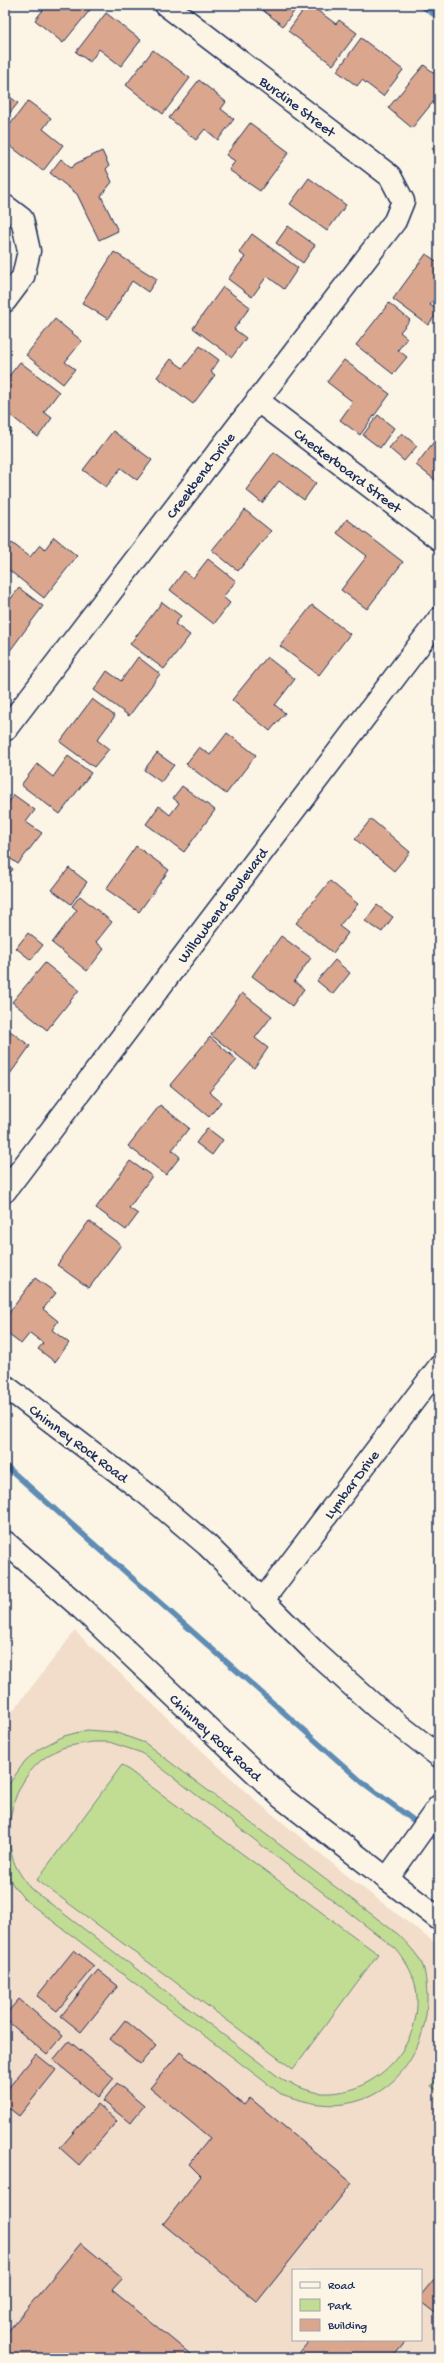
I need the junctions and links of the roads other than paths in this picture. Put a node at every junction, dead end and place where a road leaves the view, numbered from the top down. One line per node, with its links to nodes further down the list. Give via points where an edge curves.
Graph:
1 (166, 5): 3 (main road, Burdine Street, via 390,176 404,201)
2 (5, 206): 4 (main road, via 22,219 29,251 23,277)
3 (395, 221): 5 (main road, Creekbend Drive)
4 (5, 301)
5 (257, 400): 6 (main road, Checkerboard Street); 8 (main road, Creekbend Drive)
6 (439, 539)
7 (439, 619): 9 (main road, Willowbend Boulevard)
8 (5, 730)
9 (5, 1191)
10 (439, 1367): 13 (main road, Lymbar Drive)
11 (5, 1386): 13 (main road, Chimney Rock Road, via 148,1495 207,1545)
12 (5, 1542): 16 (main road, Chimney Rock Road, via 80,1608 280,1797)
13 (262, 1601): 14 (main road, Chimney Rock Road, via 376,1707)
14 (439, 1756)
15 (439, 1806): 16 (main road)
16 (387, 1879): 17 (main road, Chimney Rock Road)
17 (439, 1919)

